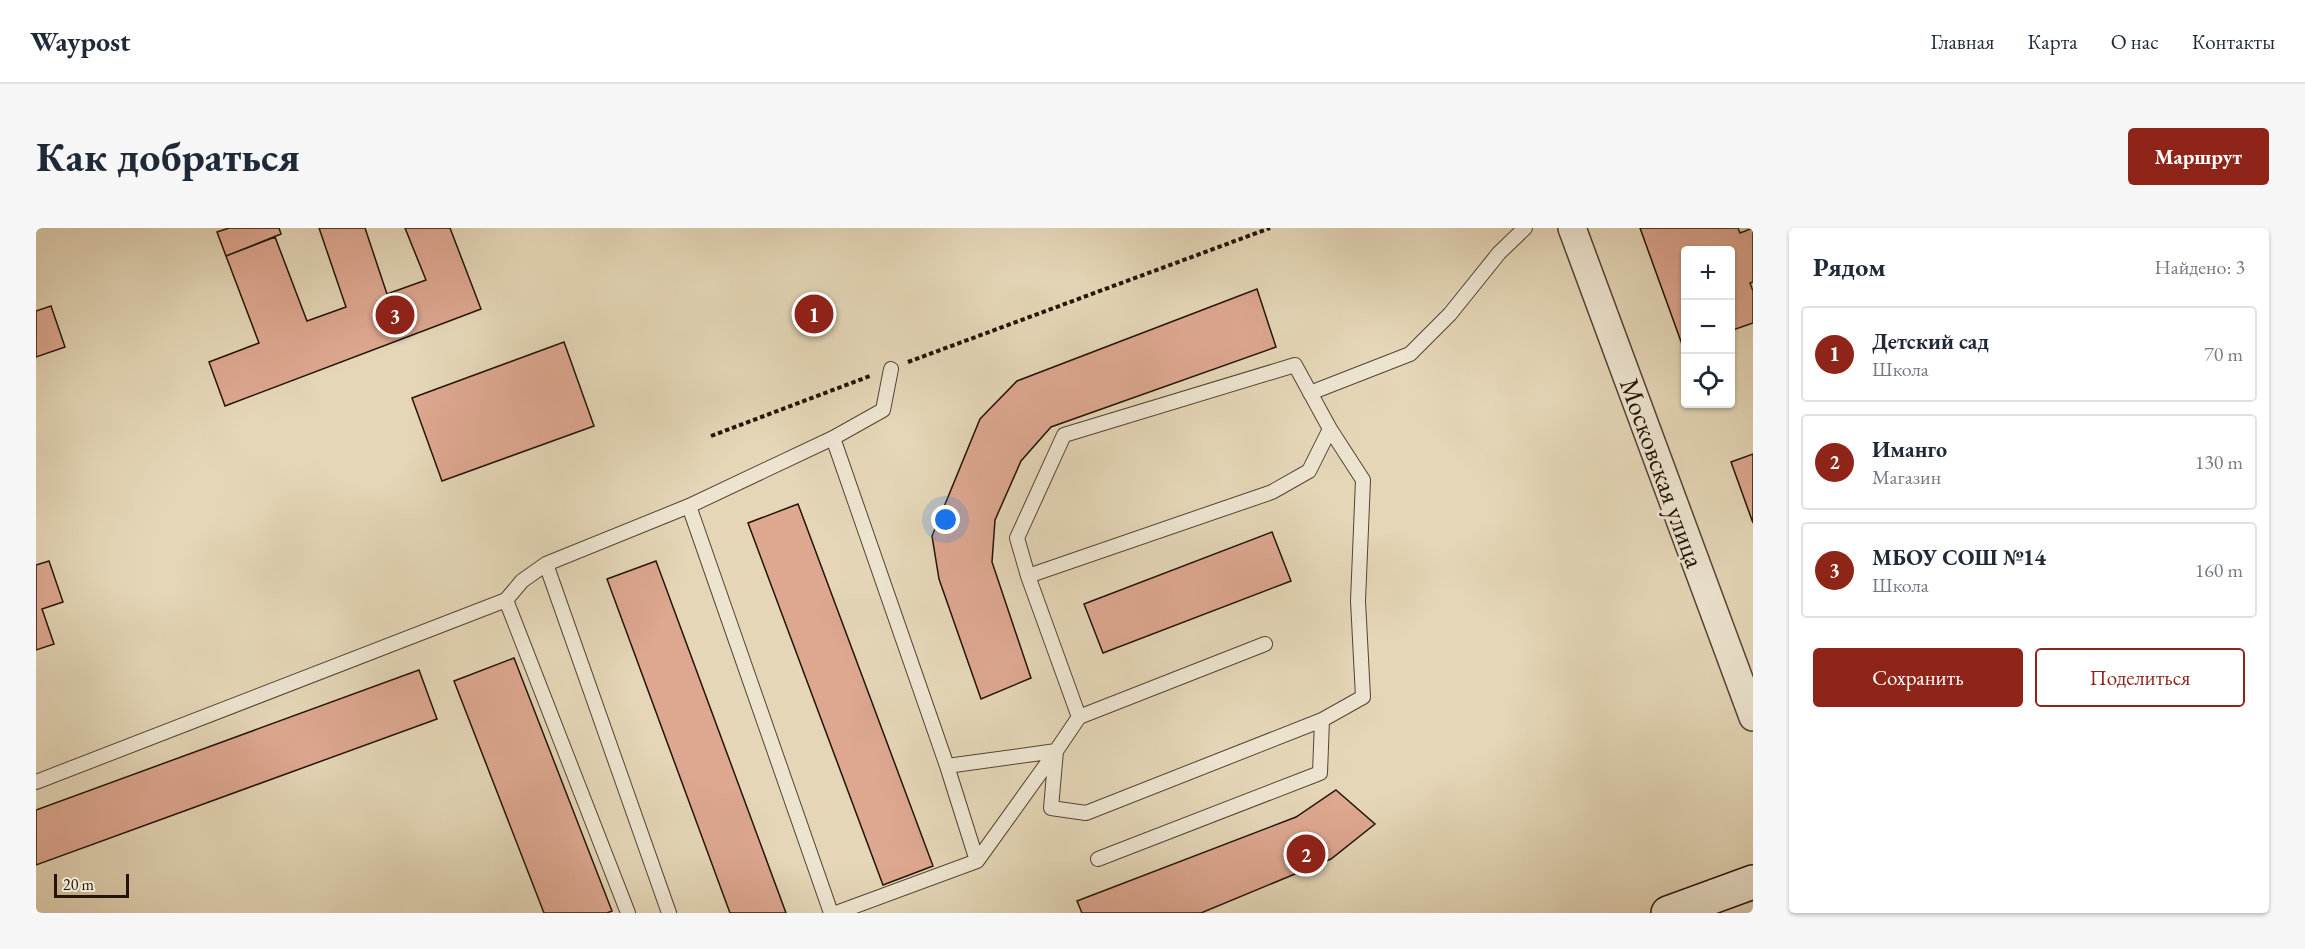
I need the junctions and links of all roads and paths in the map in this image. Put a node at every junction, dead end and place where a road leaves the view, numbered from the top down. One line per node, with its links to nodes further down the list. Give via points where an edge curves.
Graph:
1 (1270, 228): 4 (path)
2 (1525, 228): 5 (lane, via 1410,354)
3 (1572, 228): 15 (street, Московская улица)
4 (891, 369): 7 (path); 8 (lane, via 883,410)
5 (1310, 393): 6 (lane); 11 (lane, via 1294,364 1064,435 1017,538)
6 (1330, 429): 11 (lane, via 1309,471 1272,492); 16 (lane, via 1363,480 1358,601 1363,697)
7 (711, 436)
8 (833, 438): 9 (lane); 18 (lane)
9 (689, 506): 10 (lane); 25 (lane)
10 (546, 564): 12 (lane, via 522,580); 24 (lane)
11 (1028, 576): 14 (lane)
12 (506, 600): 19 (lane); 23 (lane)
13 (1265, 644): 14 (lane)
14 (1079, 717): 17 (lane)
15 (1753, 717)
16 (1322, 720): 17 (lane, via 1086,813 1051,808); 20 (lane, via 1320,773)
17 (1056, 752): 18 (lane); 21 (lane)
18 (948, 766): 21 (lane)
19 (36, 782)
20 (1098, 859)
21 (977, 861): 25 (lane)
22 (1750, 887): 26 (main road)
23 (628, 913)
24 (669, 913)
25 (833, 913)
26 (1668, 913)

